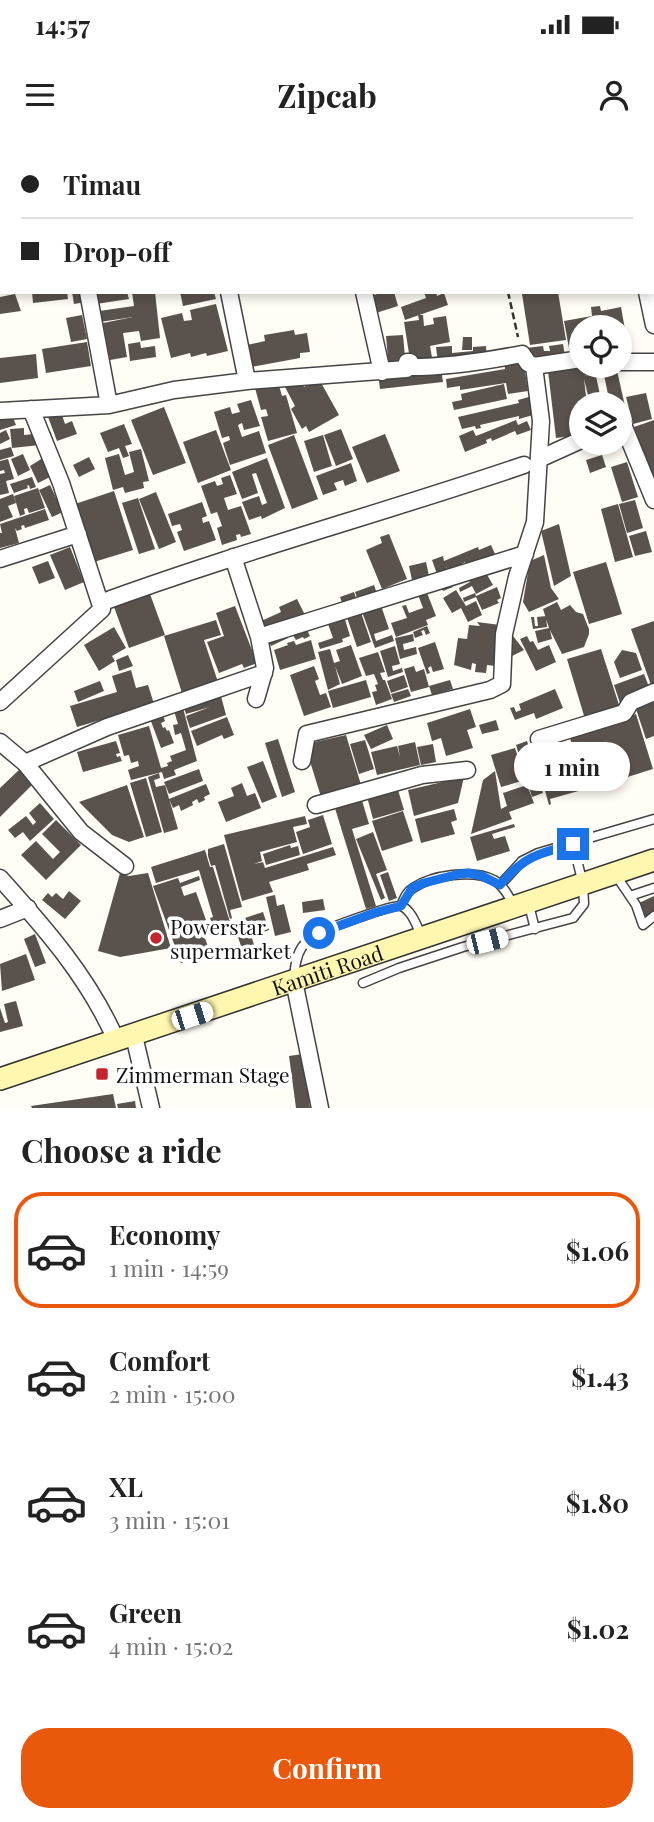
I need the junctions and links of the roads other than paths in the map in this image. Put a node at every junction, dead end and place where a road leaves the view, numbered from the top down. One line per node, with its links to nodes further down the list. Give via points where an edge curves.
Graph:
1 (88, 294): 12 (street)
2 (229, 294): 11 (street)
3 (364, 294): 10 (street)
4 (647, 294): 5 (street)
5 (654, 325)
6 (569, 359): 7 (street)
7 (528, 360): 10 (street, via 425,367 411,367 407,362 406,369); 17 (street, via 541,421)
8 (632, 362): 9 (street)
9 (654, 362)
10 (382, 372): 11 (street)
11 (247, 381): 12 (street, via 174,390)
12 (109, 405): 13 (street)
13 (31, 409): 14 (street); 19 (street)
14 (0, 411)
15 (569, 445): 17 (street)
16 (632, 446): 18 (street)
17 (531, 462): 20 (street, via 535,522); 21 (street)
18 (654, 500)
19 (78, 534): 22 (street); 23 (street)
20 (525, 554): 24 (street); 31 (street, via 504,635 502,684 307,734)
21 (233, 557): 23 (street); 24 (street)
22 (0, 559)
23 (100, 603): 28 (street, via 102,610)
24 (259, 637): 25 (street)
25 (264, 673): 27 (street); 32 (street, via 107,727)
26 (654, 692): 29 (street, via 631,702 624,713)
27 (256, 699)
28 (0, 702)
29 (539, 739)
30 (0, 742): 32 (street)
31 (302, 761)
32 (24, 763): 38 (street, via 81,832)
33 (467, 770): 34 (street, via 422,775)
34 (316, 805)
35 (654, 819): 36 (lane)
36 (573, 844): 41 (lane); 42 (lane, via 529,857)
37 (654, 860): 39 (main road, Kamiti Road)
38 (125, 866)
39 (615, 874): 41 (main road, Kamiti Road); 44 (lane)
40 (0, 878): 47 (street)
41 (583, 884): 45 (main road, Kamiti Road); 51 (lane, via 580,912 566,922)
42 (500, 885): 45 (lane); 46 (lane, via 482,876 459,874 412,888)
43 (654, 888): 44 (lane)
44 (630, 896): 48 (lane, via 643,925)
45 (522, 904): 50 (main road, Kamiti Road); 51 (lane)
46 (401, 906): 52 (lane); 56 (lane, via 309,939 297,956)
47 (28, 908): 49 (street); 58 (street)
48 (654, 916)
49 (0, 919)
50 (458, 925): 52 (main road, Kamiti Road); 54 (lane)
51 (535, 929): 54 (lane)
52 (422, 937): 53 (main road, Kamiti Road)
53 (393, 947): 55 (lane); 56 (main road, Kamiti Road)
54 (463, 947): 55 (lane)
55 (399, 968): 57 (lane)
56 (294, 981): 58 (main road, Kamiti Road); 61 (street)
57 (363, 983)
58 (125, 1038): 59 (main road, Kamiti Road); 60 (street)
59 (0, 1079)
60 (151, 1108)
61 (320, 1108)

